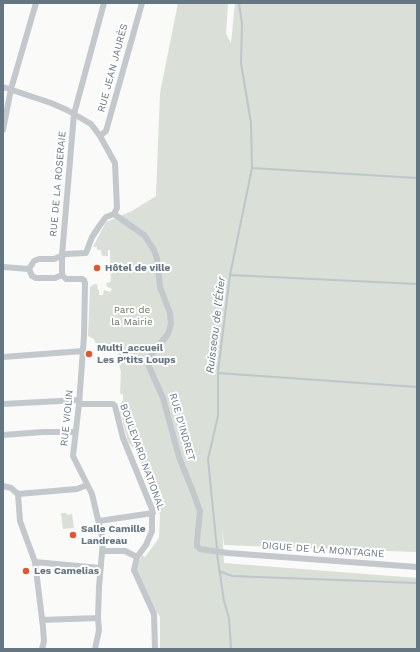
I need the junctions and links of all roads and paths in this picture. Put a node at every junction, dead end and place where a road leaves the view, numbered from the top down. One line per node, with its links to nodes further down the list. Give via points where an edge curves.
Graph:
1 (36, 3): 5 (street)
2 (104, 3): 6 (street, RUE DE LA ROSERAIE)
3 (142, 3): 8 (street, RUE JEAN JAURÈS, via 106,131)
4 (3, 87): 5 (street)
5 (11, 89): 6 (street); 7 (street)
6 (74, 114): 8 (street, via 91,124); 10 (street, RUE DE LA ROSERAIE)
7 (3, 130)
8 (100, 136): 9 (street, via 116,168 117,208)
9 (114, 214): 10 (street, via 106,217 100,225 86,253); 26 (street, RUE D'INDRET, via 144,235 157,259 160,287 170,313 171,324 168,334 150,357 148,364 163,398 179,457 200,511 197,546 200,550)
10 (62, 255): 12 (street, via 54,259 36,260); 13 (street, RUE DE LA ROSERAIE)
11 (3, 267): 12 (street)
12 (29, 269): 13 (street, via 36,278 54,278)
13 (62, 275): 14 (street, RUE VIOLIN, via 66,279 83,280 85,284)
14 (83, 351): 15 (street); 16 (street, RUE VIOLIN)
15 (3, 357)
16 (79, 402): 17 (street); 18 (street, RUE VIOLIN); 23 (street, BOULEVARD NATIONAL, via 115,406 123,438)
17 (3, 404)
18 (75, 432): 19 (street); 21 (street, RUE VIOLIN, via 73,456)
19 (3, 435)
20 (3, 486): 22 (street)
21 (87, 486): 22 (street, via 76,490); 24 (street, RUE VIOLIN, via 92,494)
22 (18, 494): 28 (street, via 20,521)
23 (153, 513): 24 (street); 27 (street, BOULEVARD NATIONAL, via 151,535)
24 (99, 521): 25 (street, RUE VIOLIN)
25 (102, 551): 27 (street, via 125,551); 30 (street, RUE VIOLIN)
26 (228, 553): 29 (street, DIGUE DE LA MONTAGNE)
27 (137, 558): 35 (street, via 134,570 150,602 155,619)
28 (35, 562): 30 (street); 32 (street)
29 (417, 567)
30 (100, 568): 31 (street, RUE VIOLIN)
31 (98, 618): 32 (street); 34 (street, RUE VIOLIN, via 100,630)
32 (42, 620): 33 (street)
33 (42, 649)
34 (95, 649)
35 (155, 649)

